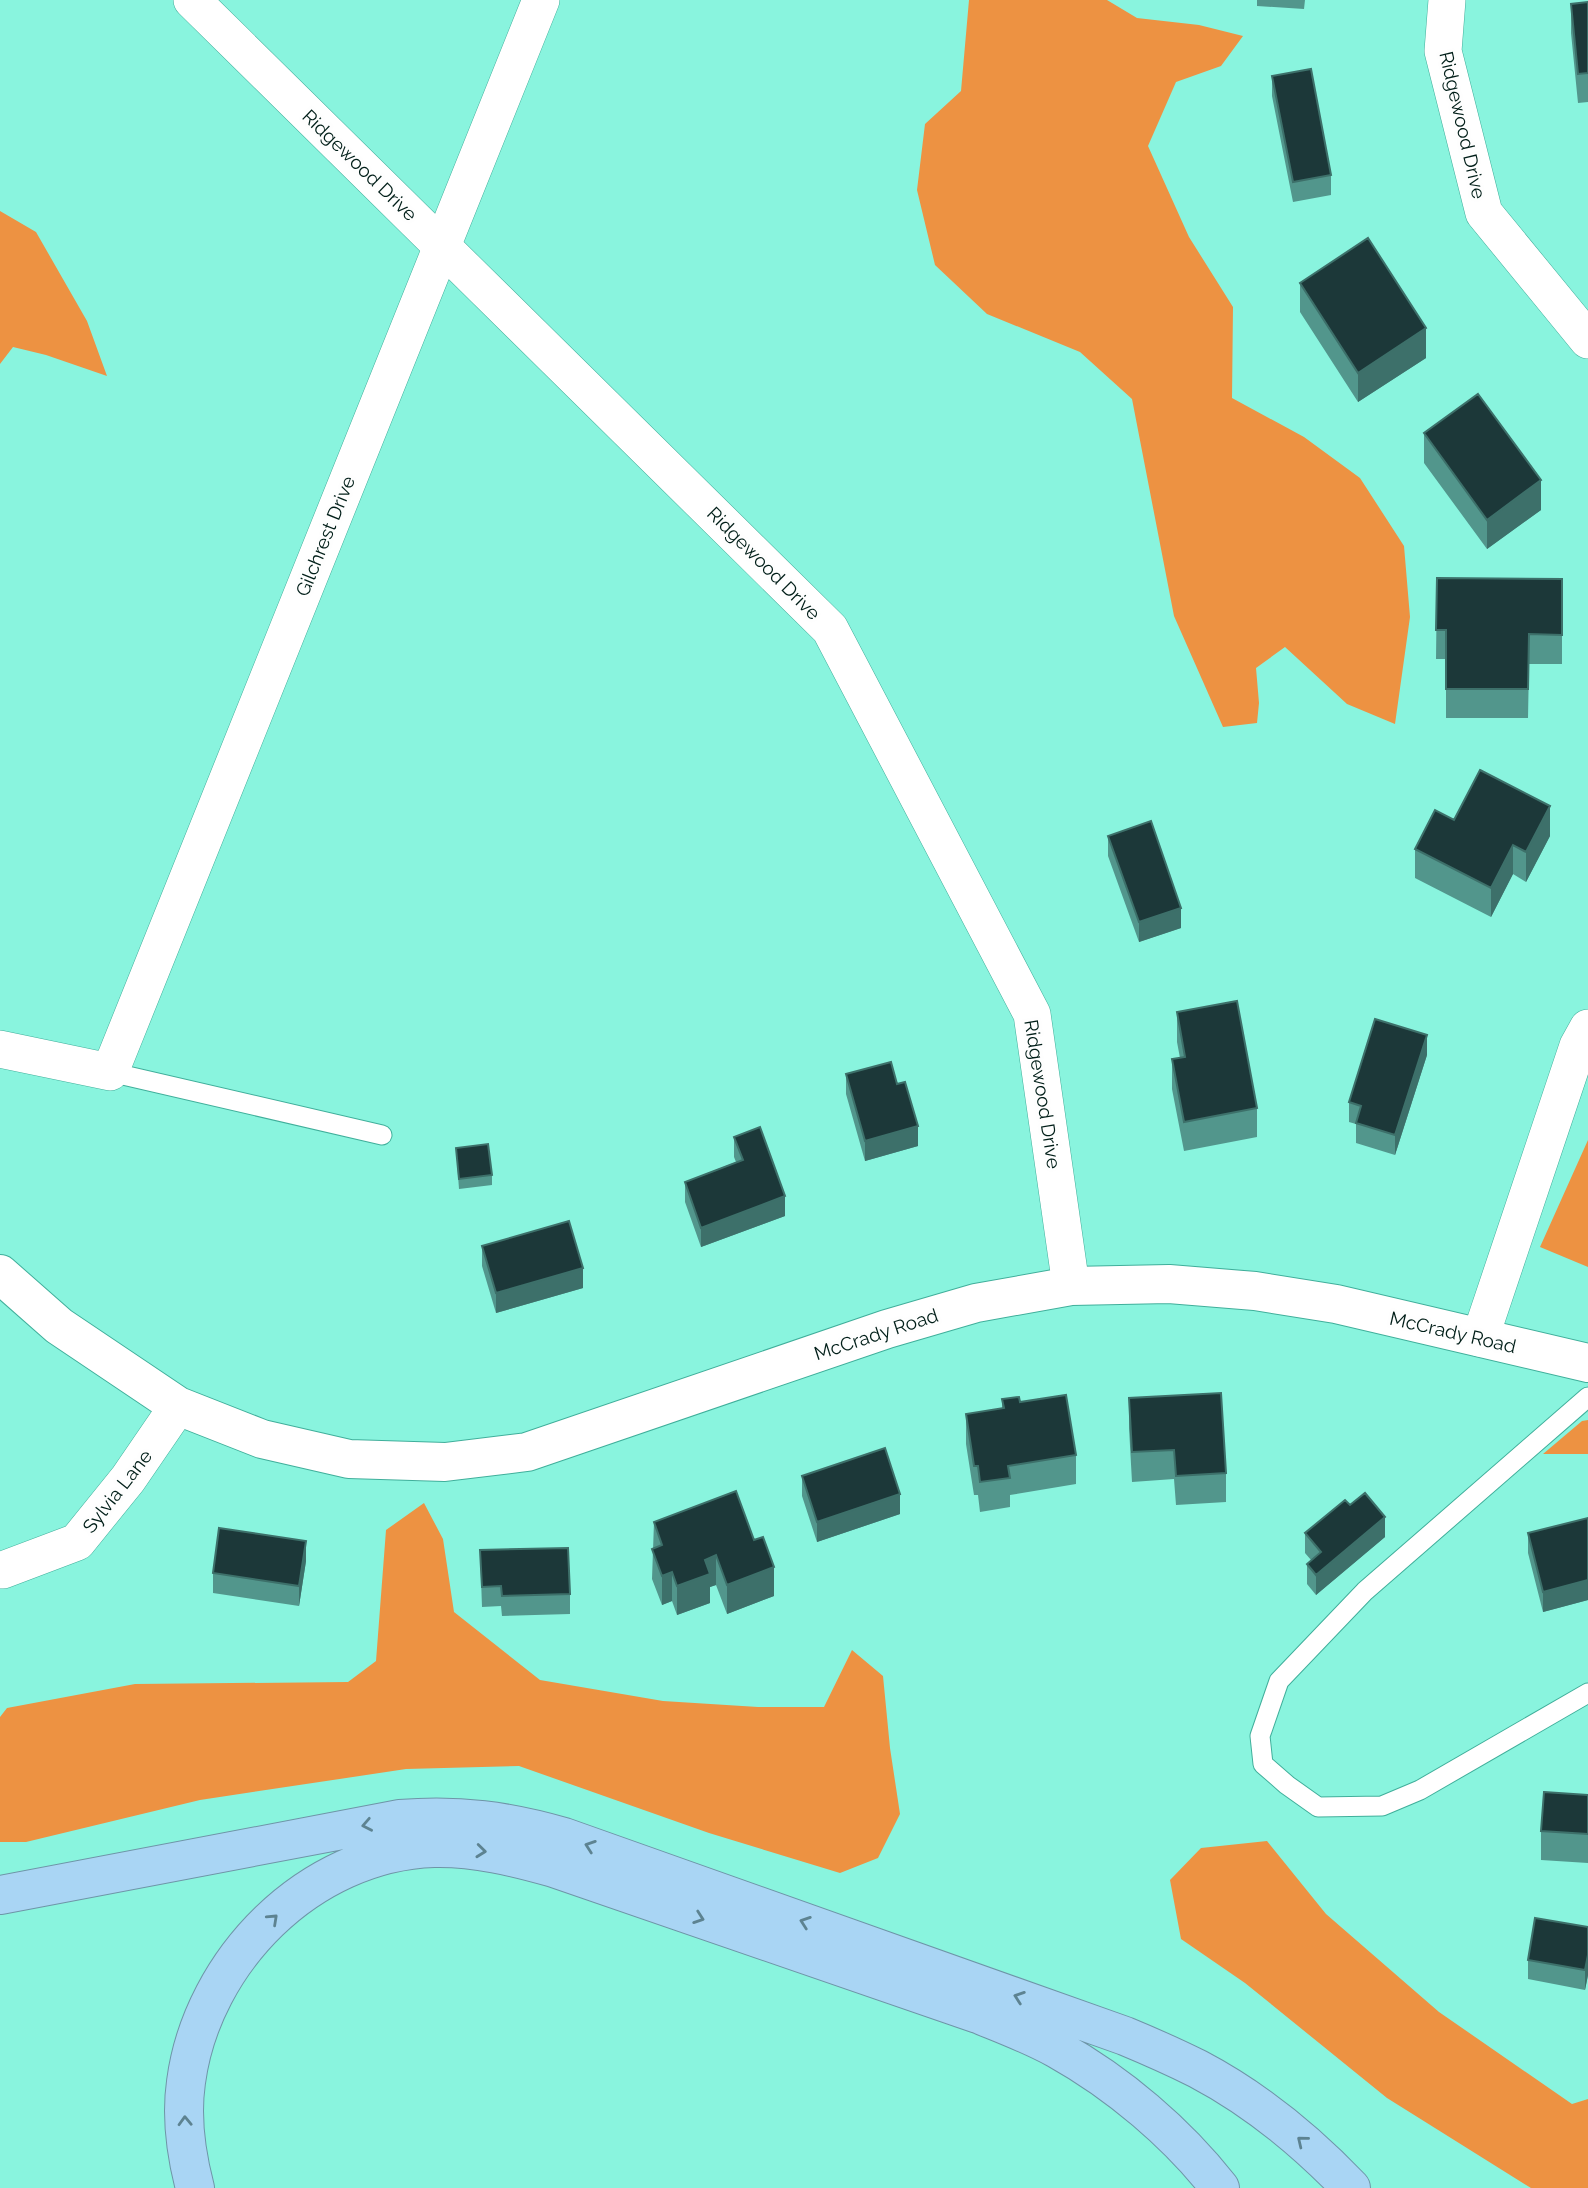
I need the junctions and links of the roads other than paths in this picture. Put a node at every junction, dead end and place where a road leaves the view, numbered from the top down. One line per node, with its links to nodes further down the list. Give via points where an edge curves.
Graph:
1 (192, 0): 4 (street, Ridgewood Drive)
2 (541, 0): 4 (street, Gilchrest Drive)
3 (1447, 0): 5 (street, Ridgewood Drive, via 1443,51 1484,213)
4 (441, 244): 8 (street, Gilchrest Drive); 11 (street, Ridgewood Drive, via 830,629 1032,1014)
5 (1588, 340)
6 (1588, 1028): 12 (street, via 1578,1046)
7 (0, 1049): 8 (street)
8 (110, 1072): 9 (lane)
9 (382, 1135)
10 (0, 1274): 15 (main road, McCrady Road, via 59,1326)
11 (1071, 1286): 12 (main road, McCrady Road, via 1169,1284 1255,1291 1335,1304); 15 (main road, McCrady Road, via 976,1303 887,1329 527,1452 445,1462 349,1459 262,1439)
12 (1480, 1338): 13 (main road, McCrady Road)
13 (1588, 1363)
14 (1588, 1397): 17 (lane, via 1365,1591 1279,1681 1260,1735 1264,1764 1318,1807 1382,1806 1420,1790)
15 (178, 1406): 16 (street, Sylvia Lane, via 77,1542)
16 (0, 1570)
17 (1588, 1693)
18 (0, 1895): 21 (highway, one-way to 18, via 1307,2145 1237,2093 1137,2041 520,1825 432,1816 400,1819)
19 (195, 2188): 20 (highway, one-way to 20, via 186,2144 186,2082 203,2019 232,1965 274,1917 324,1879 378,1857 433,1848 495,1853 554,1868 1017,2030 1076,2060 1136,2104 1172,2135)
20 (1220, 2188)
21 (1351, 2188)

